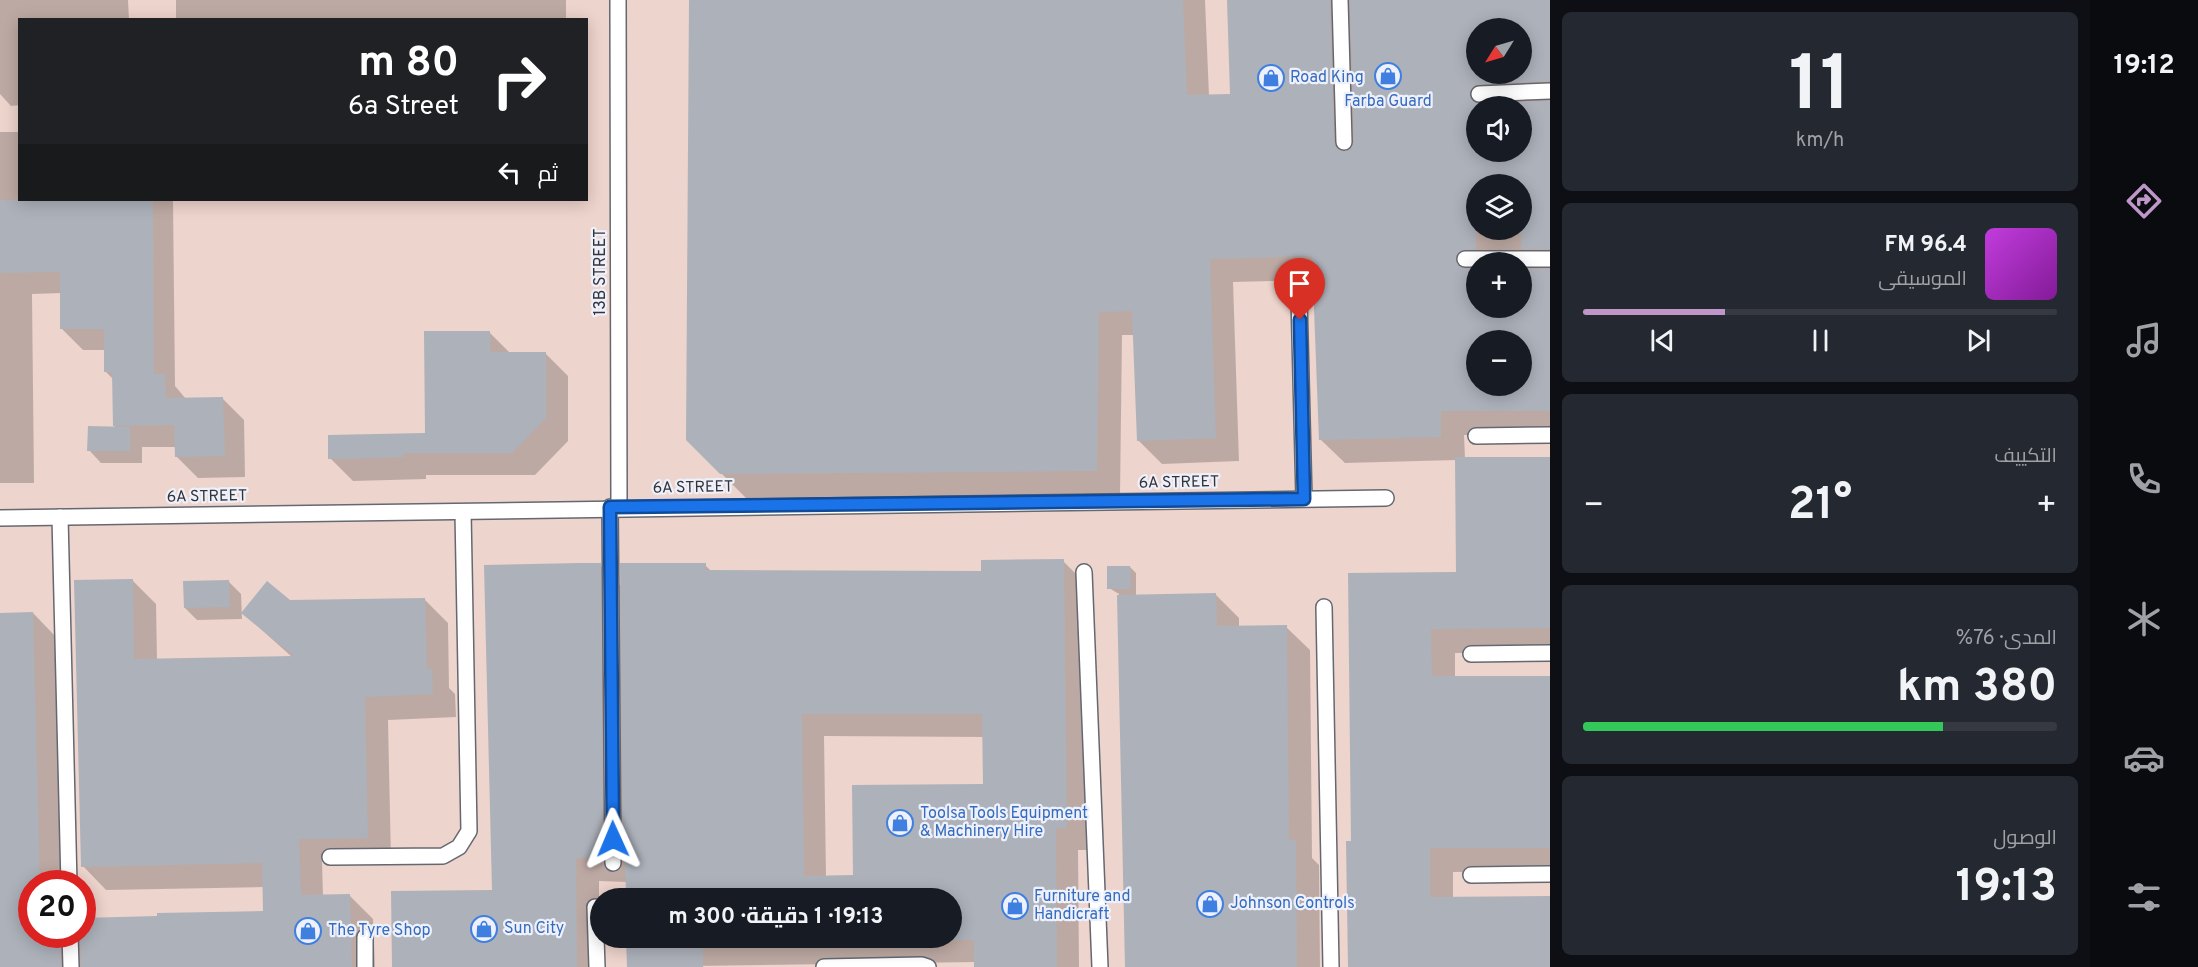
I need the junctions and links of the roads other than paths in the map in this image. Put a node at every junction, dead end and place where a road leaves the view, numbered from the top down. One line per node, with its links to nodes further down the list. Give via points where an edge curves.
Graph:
1 (618, 0): 13 (lane, 13B STREET)
2 (1340, 0): 5 (lane)
3 (1550, 91): 4 (lane)
4 (1479, 94)
5 (1344, 142)
6 (1550, 258): 7 (lane)
7 (1465, 260)
8 (1299, 297): 12 (lane)
9 (1550, 435): 10 (lane)
10 (1476, 436)
11 (1386, 498): 12 (lane, 6A STREET)
12 (1304, 499): 13 (lane, 6A STREET)
13 (615, 507): 14 (lane, 6A STREET); 22 (lane, 13B STREET)
14 (463, 512): 15 (lane, 6A STREET); 21 (lane, via 469,831 459,847 443,856)
15 (60, 517): 16 (lane, 6A STREET); 23 (lane)
16 (0, 518)
17 (1084, 572): 34 (lane)
18 (1324, 607): 35 (lane)
19 (1550, 653): 20 (lane)
20 (1471, 654)
21 (330, 857)
22 (613, 863)
23 (69, 870)
24 (1550, 874): 25 (lane)
25 (1472, 875)
26 (365, 937): 30 (lane)
27 (70, 948): 29 (lane)
28 (596, 948): 31 (lane)
29 (71, 967)
30 (365, 967)
31 (597, 967)
32 (824, 967): 33 (lane)
33 (928, 967)
34 (1100, 967)
35 (1331, 967)

